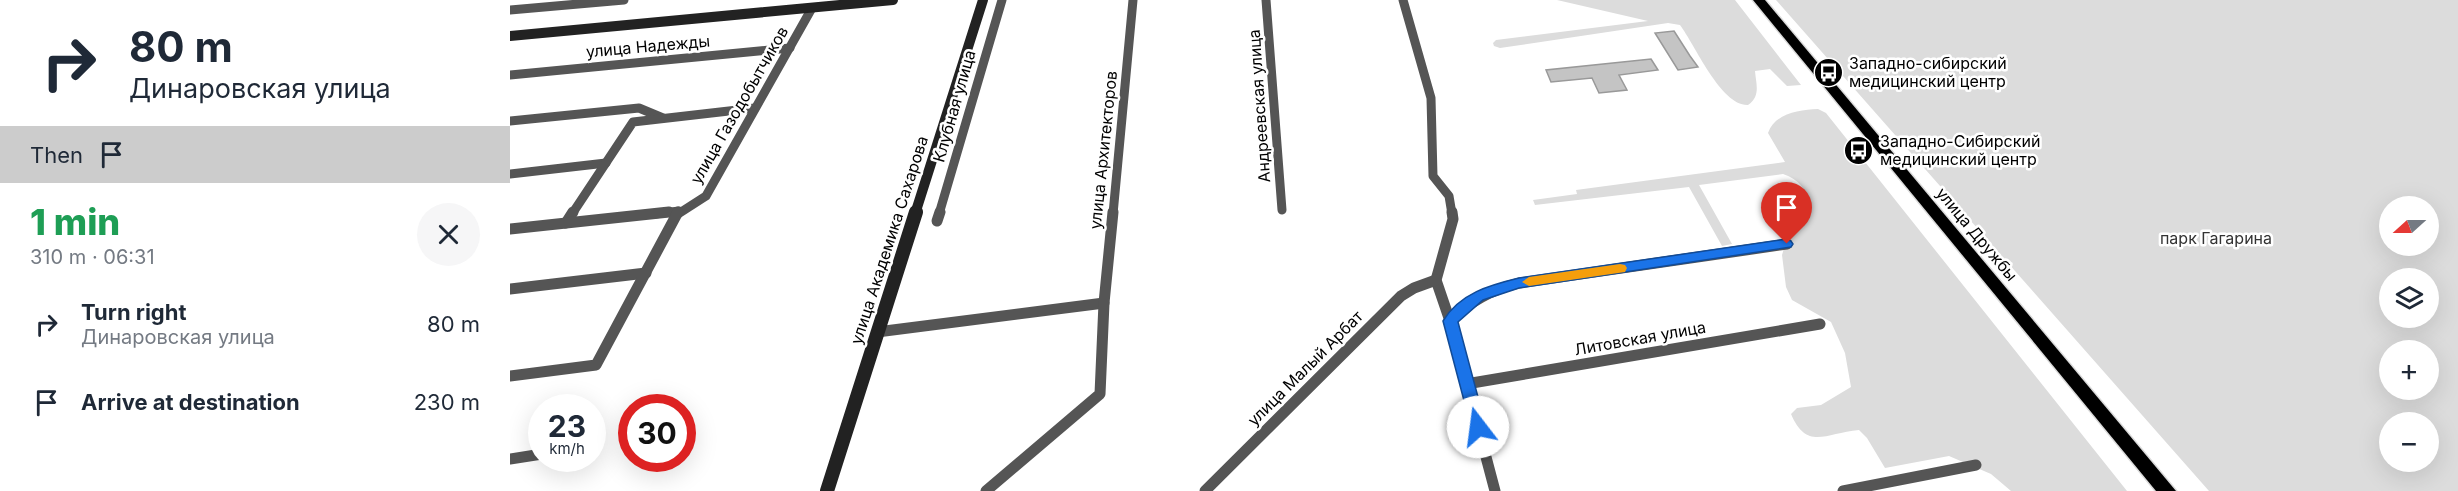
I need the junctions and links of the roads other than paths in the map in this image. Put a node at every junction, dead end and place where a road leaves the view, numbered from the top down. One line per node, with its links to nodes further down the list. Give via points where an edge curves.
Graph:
1 (624, 0): 13 (street)
2 (801, 0): 12 (street)
3 (886, 0): 4 (street); 11 (street)
4 (893, 0)
5 (983, 0): 34 (street, улица Академика Сахарова)
6 (1002, 0): 24 (street, Клубная улица)
7 (1133, 0): 31 (street, улица Архитекторов)
8 (1266, 0): 22 (street, Андреевская улица)
9 (1403, 0): 29 (street, via 1431,98 1433,176 1449,196 1453,219)
10 (1759, 0): 45 (main road, улица Дружбы)
11 (812, 8): 12 (street); 15 (street, улица Газодобытчиков)
12 (796, 9): 14 (street)
13 (510, 10)
14 (510, 36)
15 (790, 48): 16 (street, улица Надежды); 17 (street, улица Газодобытчиков)
16 (510, 75)
17 (755, 108): 18 (street); 23 (street, улица Газодобытчиков, via 706,196)
18 (666, 119): 19 (street, via 639,108); 20 (street, via 633,122)
19 (510, 121)
20 (606, 163): 21 (street); 25 (street)
21 (510, 174)
22 (1282, 210)
23 (680, 211): 25 (street); 28 (street)
24 (937, 221)
25 (566, 224): 26 (street)
26 (510, 229)
27 (1787, 244): 32 (street, via 1519,283 1478,296)
28 (646, 273): 30 (street); 35 (street, via 596,365)
29 (1436, 280): 32 (street); 42 (street, улица Малый Арбат, via 1401,296)
30 (510, 289)
31 (1104, 303): 34 (street); 41 (street, улица Архитекторов, via 1100,394)
32 (1450, 321): 36 (street)
33 (1820, 324): 36 (street, Литовская улица)
34 (877, 332): 40 (street, улица Академика Сахарова)
35 (510, 376)
36 (1466, 384): 43 (street)
37 (528, 456): 38 (street)
38 (510, 459)
39 (1976, 465): 44 (street)
40 (827, 491)
41 (986, 491)
42 (1205, 491)
43 (1495, 491)
44 (1844, 491)
45 (2167, 491)

